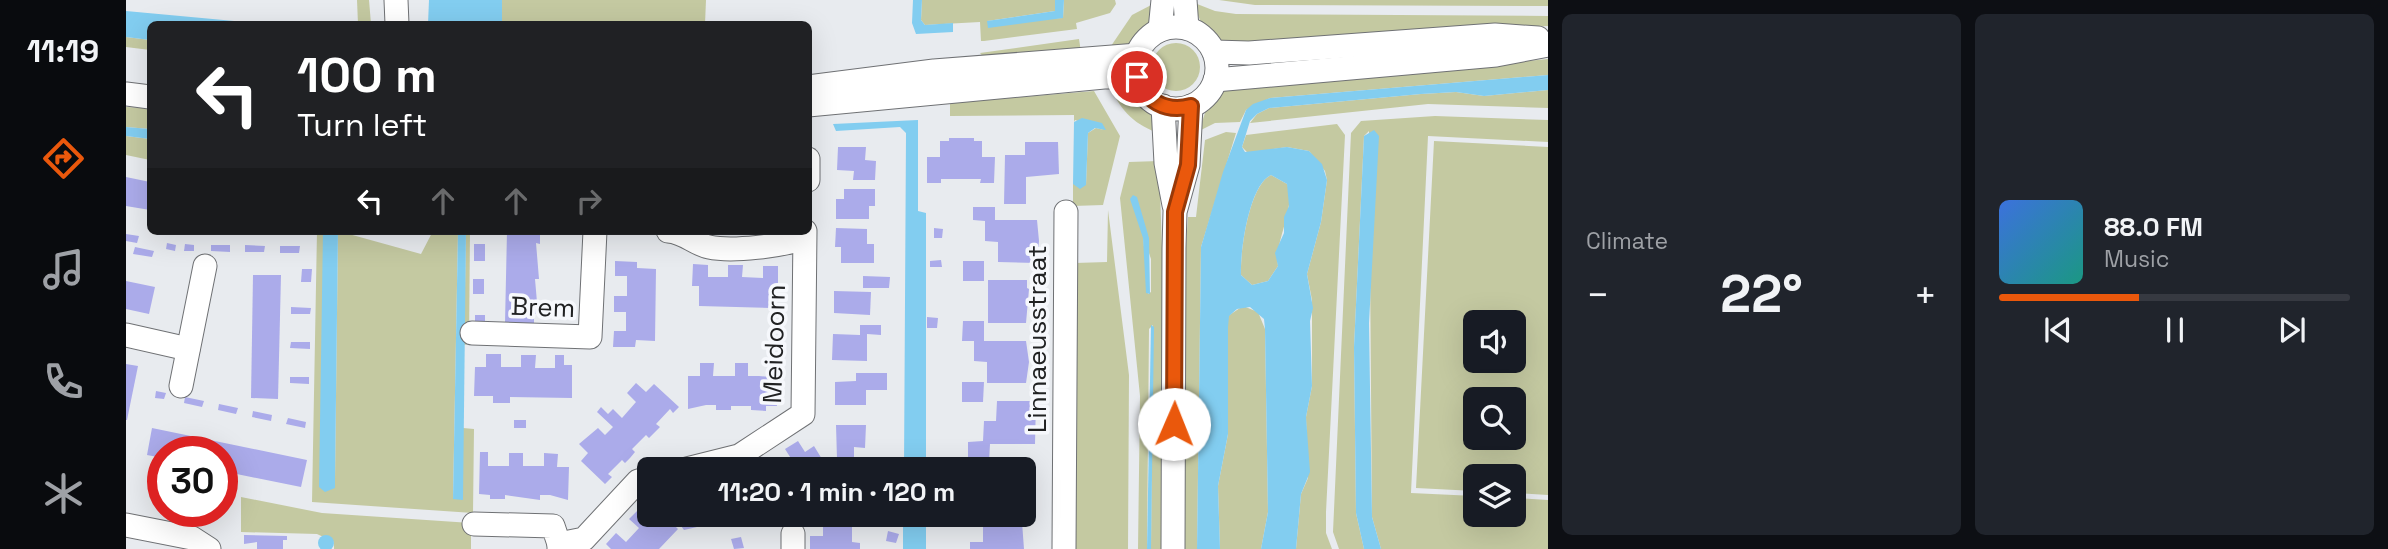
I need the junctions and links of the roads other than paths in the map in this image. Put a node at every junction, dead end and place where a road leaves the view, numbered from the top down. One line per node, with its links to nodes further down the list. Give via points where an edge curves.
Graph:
1 (396, 0): 4 (street)
2 (1163, 0): 6 (street)
3 (1185, 0): 5 (street)
4 (397, 21)
5 (1187, 28): 6 (street); 9 (street, via 1203,37)
6 (1160, 30): 10 (street, via 1146,40)
7 (1548, 39): 9 (street, via 1494,35)
8 (1548, 45): 11 (street, via 1496,55)
9 (1214, 52): 11 (street)
10 (1137, 66): 12 (street, via 934,71); 15 (street, via 1104,77); 16 (street, via 1146,95)
11 (1215, 80): 17 (street, via 1206,96)
12 (812, 86)
13 (126, 94): 14 (street)
14 (147, 97)
15 (812, 105)
16 (1163, 106): 17 (street); 19 (street)
17 (1191, 106): 19 (street, via 1188,165)
18 (1066, 212): 34 (street, Linnaeusstraat)
19 (1175, 212): 35 (street)
20 (595, 235): 24 (street, Brem, via 590,337)
21 (687, 235): 22 (street, via 709,247 781,246)
22 (804, 235): 28 (street, Meidoorn, via 803,414)
23 (205, 266): 26 (street)
24 (472, 333)
25 (126, 335): 26 (street)
26 (188, 349): 27 (street)
27 (181, 386)
28 (735, 457)
29 (637, 482): 32 (street, via 584,539)
30 (474, 524): 32 (street, via 553,526)
31 (126, 525): 33 (street, via 192,538)
32 (559, 547)
33 (209, 549)
34 (1064, 549)
35 (1173, 549)

